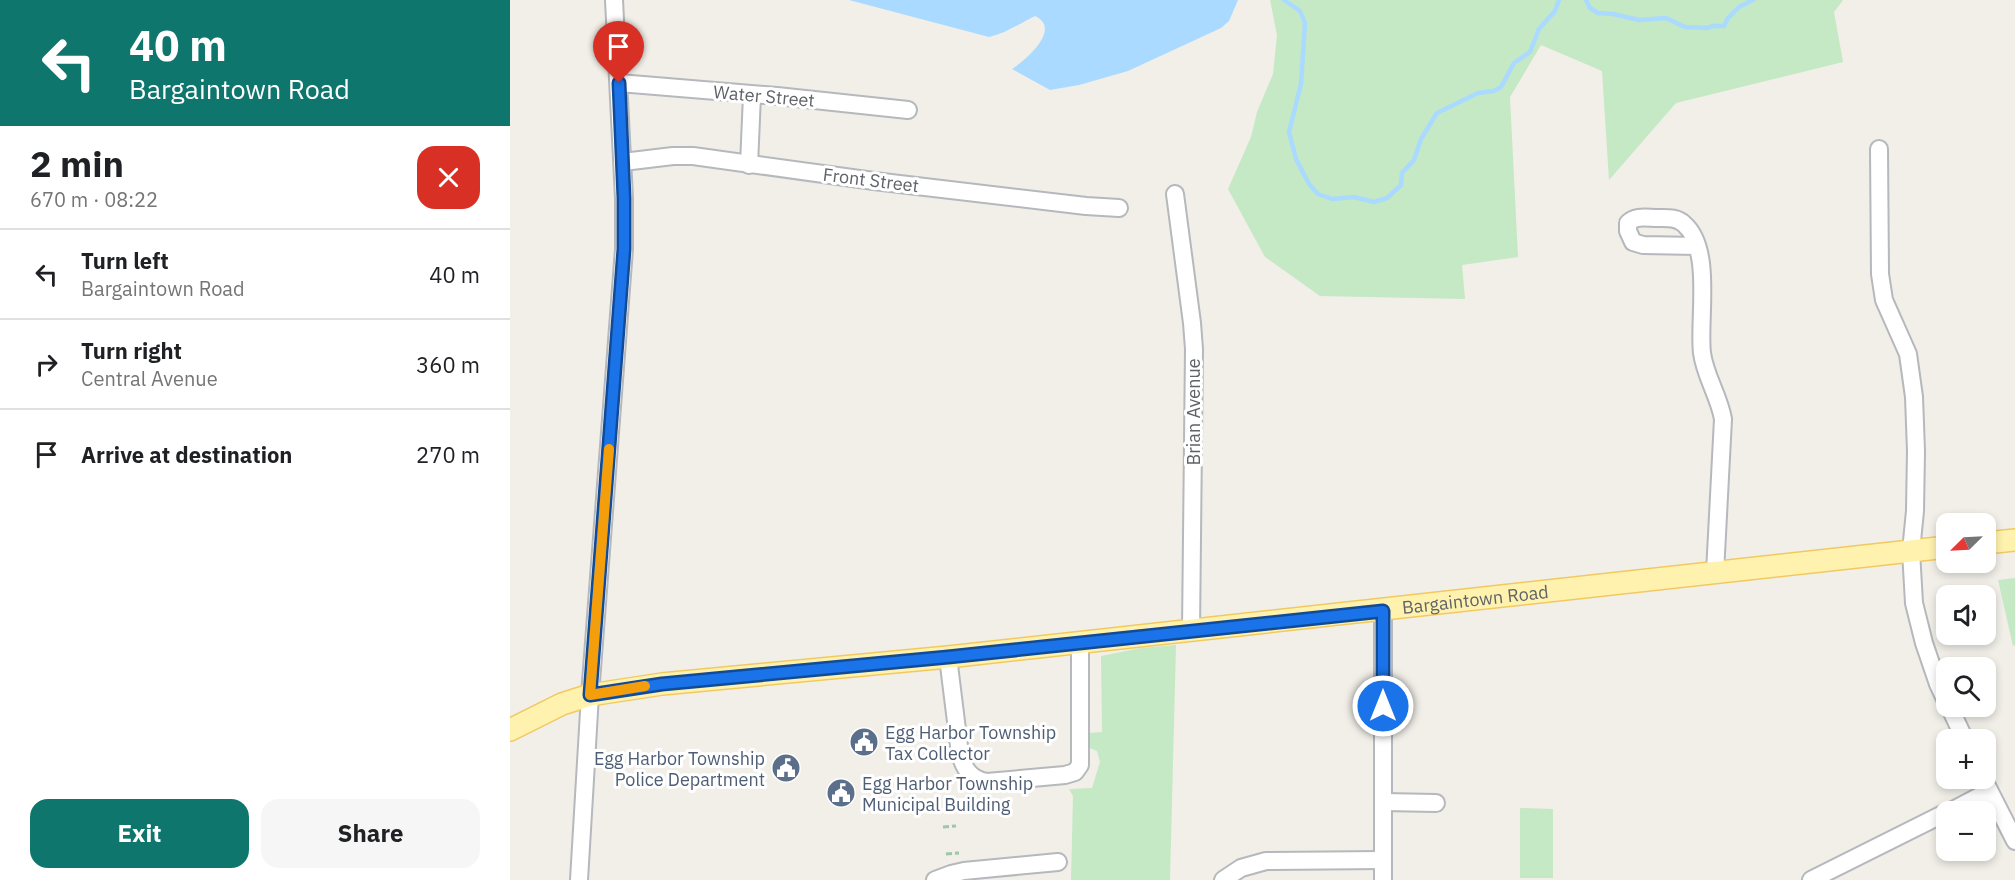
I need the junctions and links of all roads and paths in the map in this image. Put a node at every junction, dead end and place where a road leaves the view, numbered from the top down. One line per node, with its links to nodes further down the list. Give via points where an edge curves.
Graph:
1 (614, 0): 2 (street)
2 (619, 83): 3 (street, Water Street); 6 (street)
3 (752, 95): 4 (street, Water Street); 7 (street)
4 (908, 110)
5 (1879, 149): 14 (street, via 1880,274 1884,300 1908,354 1914,397 1915,511)
6 (623, 162): 7 (street, Front Street, via 679,155); 21 (street, via 624,249)
7 (749, 165): 9 (street, Front Street)
8 (1175, 194): 17 (street, Brian Avenue, via 1194,349)
9 (1119, 208)
10 (1697, 246): 15 (street, via 1702,266 1702,352 1723,419)
11 (2015, 540): 12 (main road)
12 (1996, 542)
13 (1936, 549): 14 (main road, Bargaintown Road)
14 (1911, 551): 15 (main road, Bargaintown Road); 20 (street, via 1914,603)
15 (1715, 573): 16 (main road, Bargaintown Road)
16 (1383, 611): 17 (main road, Bargaintown Road); 26 (street)
17 (1191, 631): 18 (main road, Bargaintown Road)
18 (1080, 643): 19 (main road, Bargaintown Road); 19 (street, via 1080,765 1075,772 1065,775 987,782 970,775 960,754)
19 (948, 657): 21 (main road, Bargaintown Road, via 662,684)
20 (1936, 678)
21 (590, 695): 22 (main road, Bargaintown Road, via 540,713); 36 (street)
22 (510, 730)
23 (1980, 789): 25 (street)
24 (1988, 789): 31 (street)
25 (1963, 801)
26 (1383, 802): 27 (street); 34 (street)
27 (1436, 803)
28 (1936, 818): 40 (street)
29 (956, 826): 30 (path)
30 (943, 827)
31 (2015, 841)
32 (959, 853): 33 (path)
33 (946, 854)
34 (1383, 860): 38 (street, via 1266,861 1242,868); 39 (street)
35 (1058, 862): 37 (street, via 964,872)
36 (579, 880)
37 (935, 880)
38 (1223, 880)
39 (1383, 880)
40 (1811, 880)

